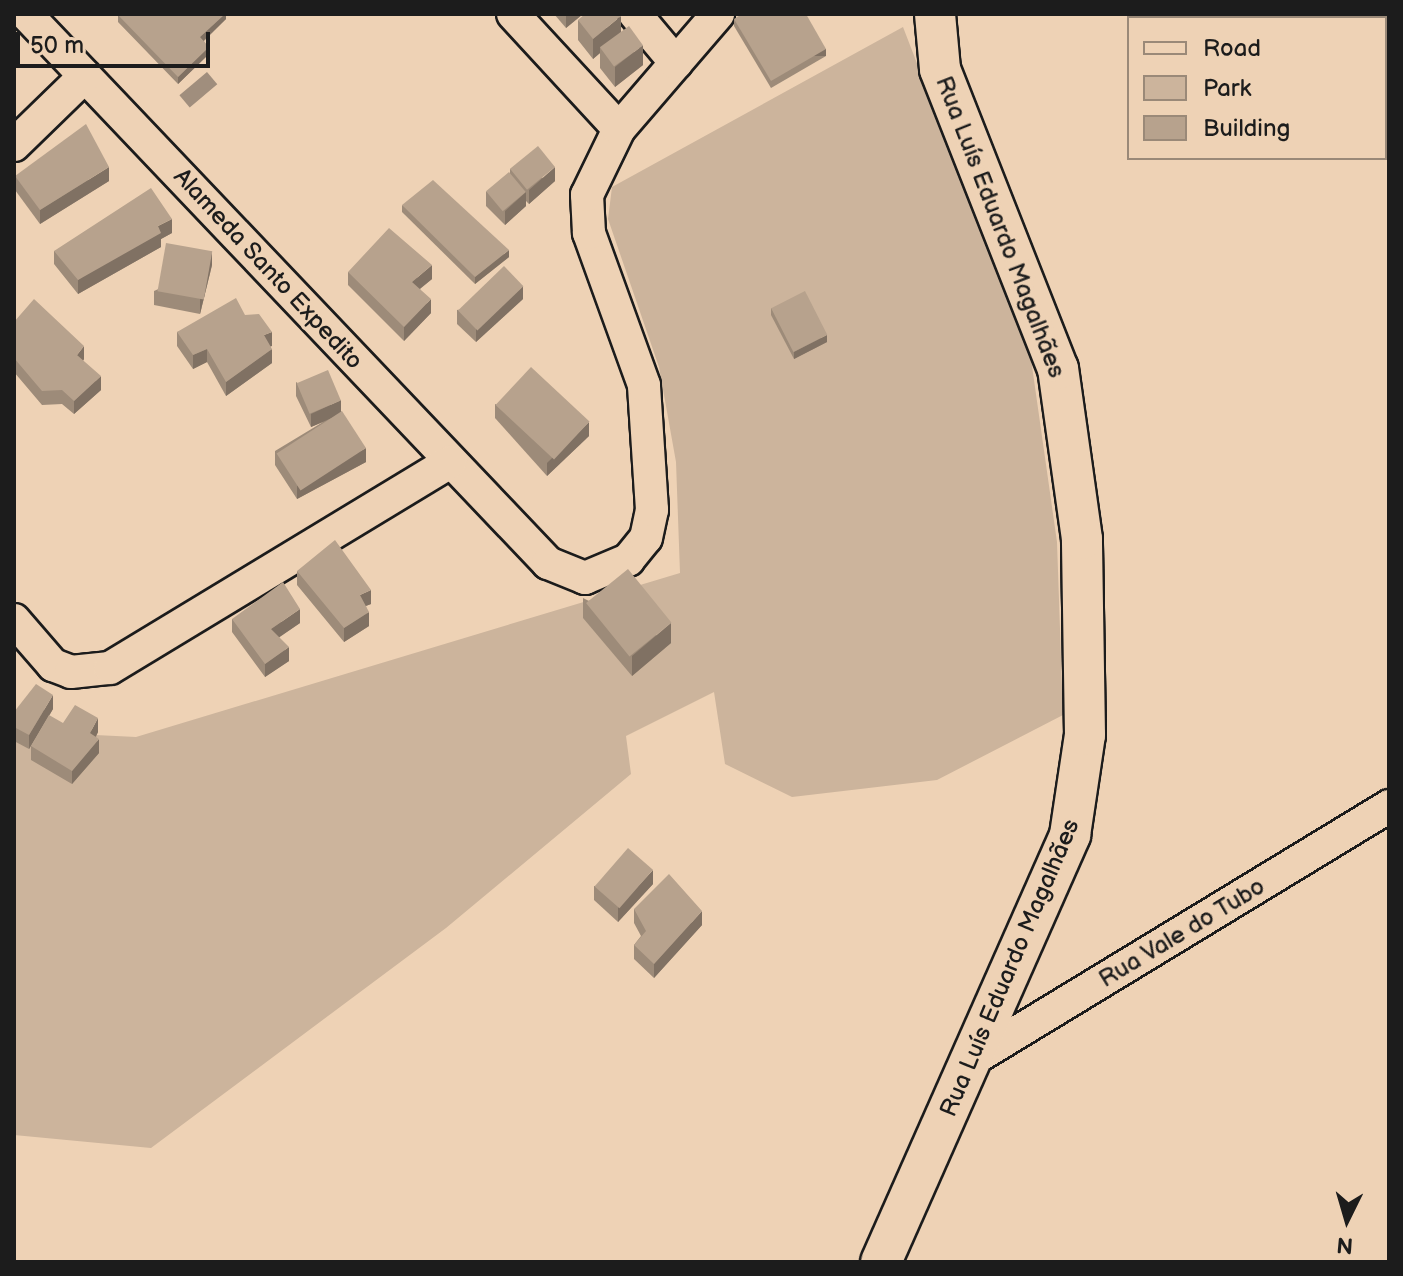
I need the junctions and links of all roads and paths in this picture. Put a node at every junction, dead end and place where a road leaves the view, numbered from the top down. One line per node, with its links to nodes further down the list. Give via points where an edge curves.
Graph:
1 (26, 14): 7 (street, Alameda Santo Expedito)
2 (513, 14): 8 (street)
3 (635, 14): 6 (street)
4 (718, 14): 6 (street, Alameda Santo Expedito)
5 (935, 14): 13 (main road, Rua Luís Eduardo Magalhães, via 940,69 1058,369 1082,539 1080,799)
6 (676, 63): 8 (street, Alameda Santo Expedito)
7 (85, 76): 9 (street); 10 (street, Alameda Santo Expedito)
8 (619, 129): 10 (street, Alameda Santo Expedito, via 595,169 585,215 644,385 652,485 646,538 628,560 585,578 565,575)
9 (14, 145)
10 (450, 462): 11 (street, via 110,668 71,672 53,665)
11 (14, 620)
12 (1389, 806): 13 (street, Rua Vale do Tubo)
13 (975, 1058): 14 (main road, Rua Luís Eduardo Magalhães)
14 (881, 1262)

